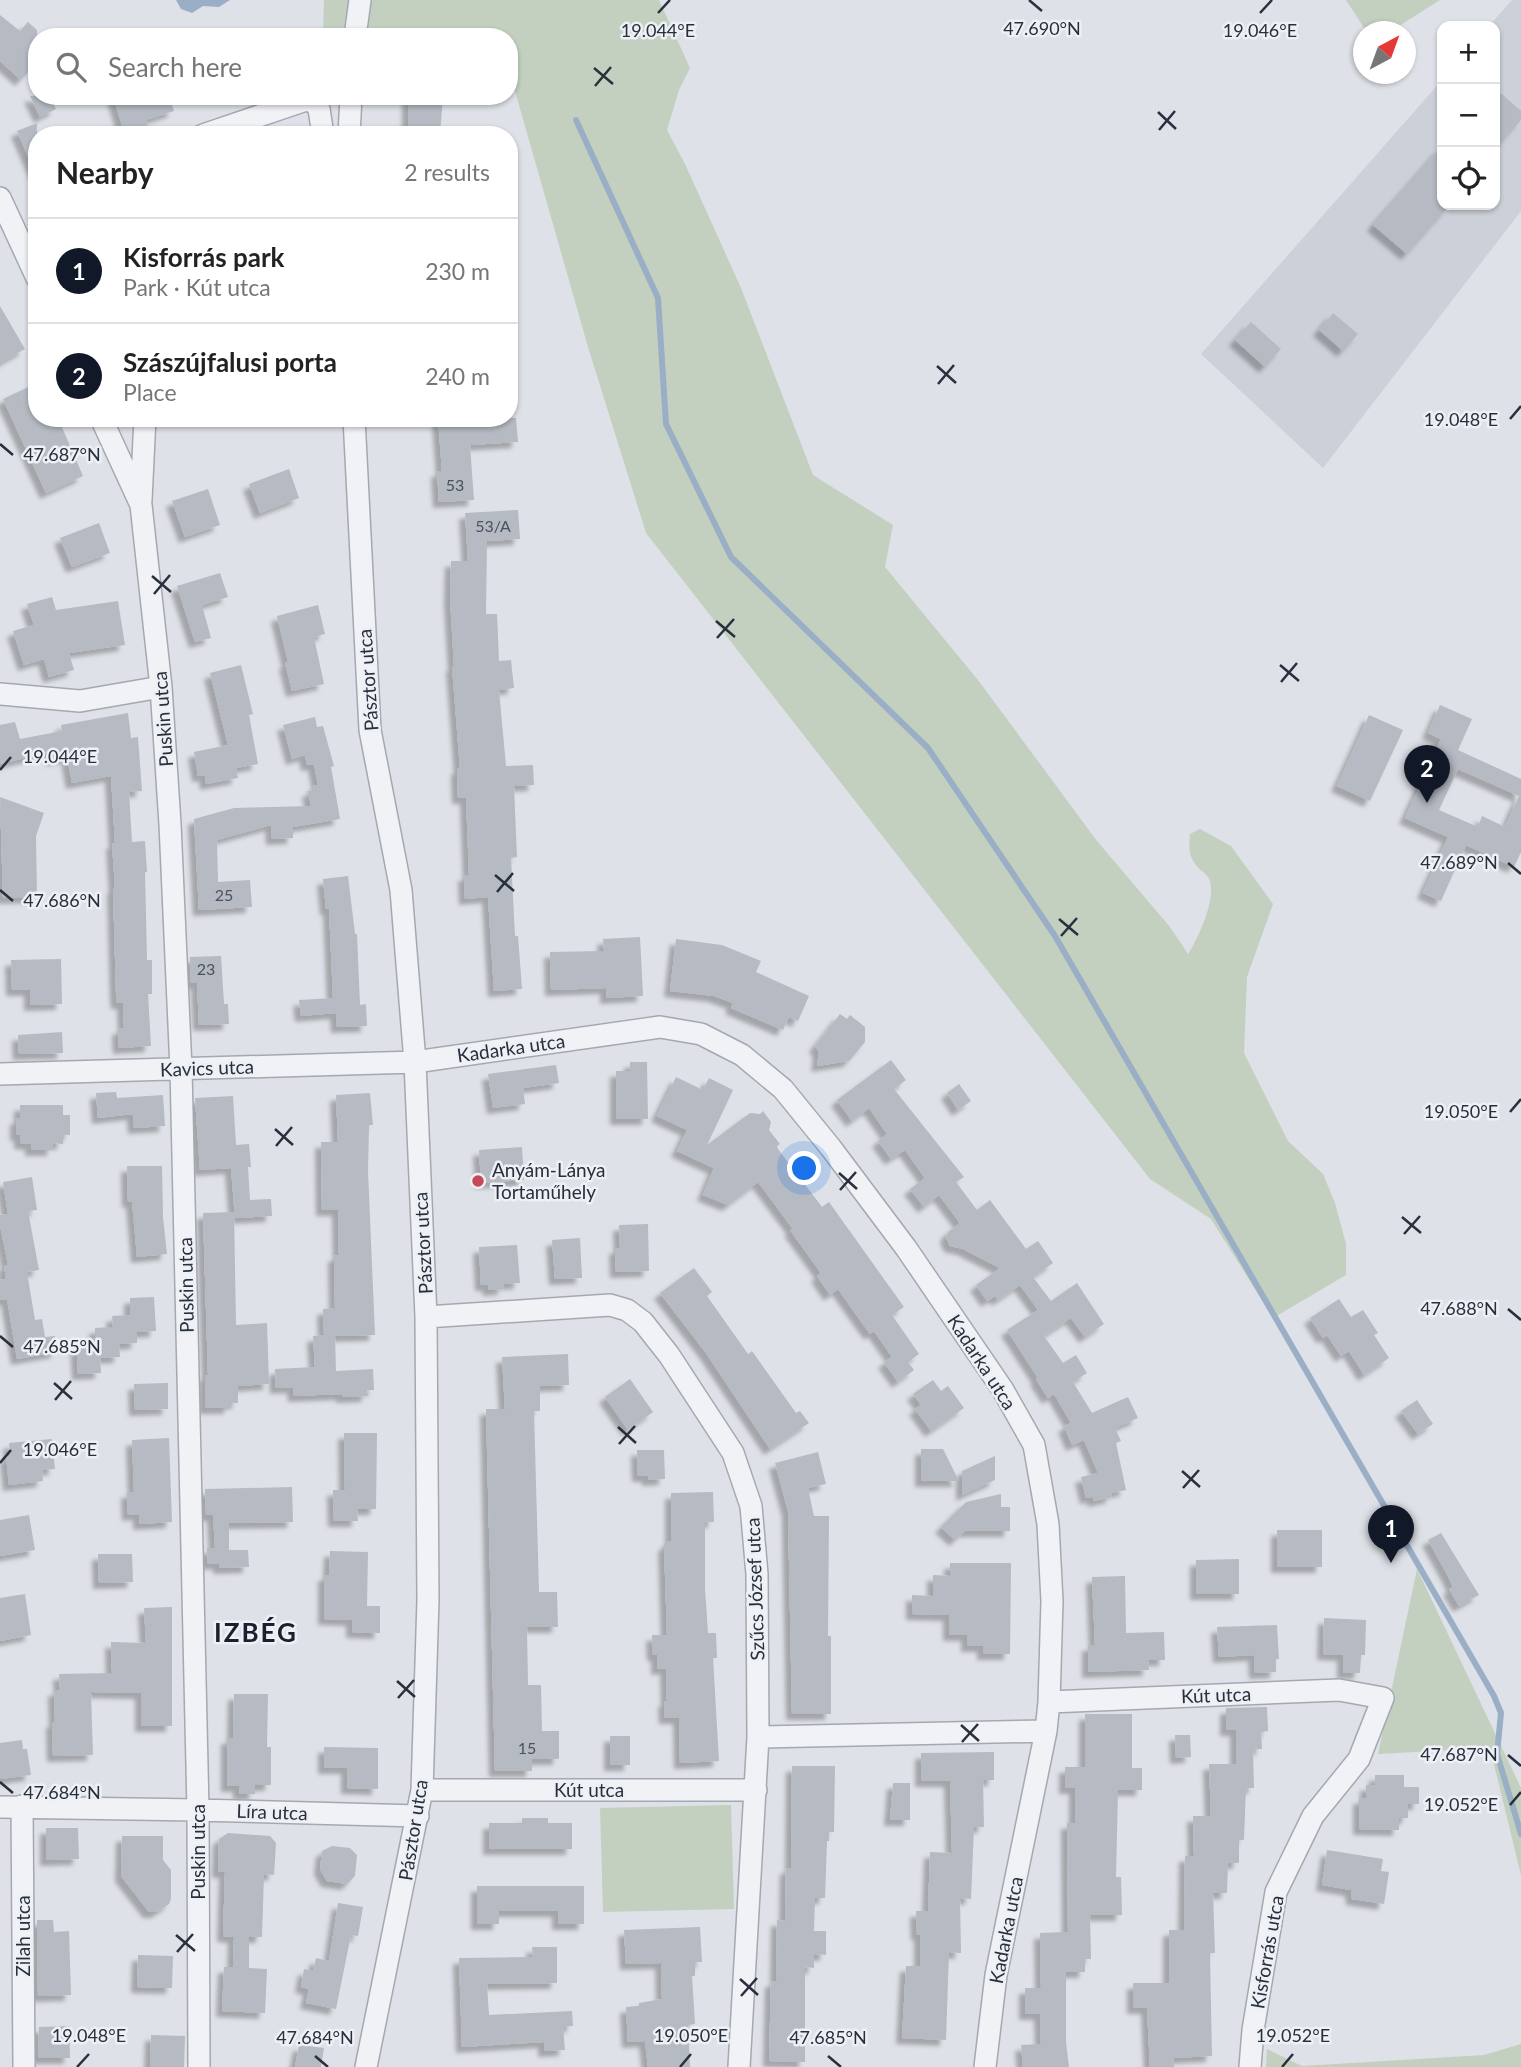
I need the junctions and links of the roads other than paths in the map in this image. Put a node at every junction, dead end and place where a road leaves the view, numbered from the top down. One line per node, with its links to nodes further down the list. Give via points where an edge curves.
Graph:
1 (360, 0): 2 (street)
2 (356, 28)
3 (291, 105): 6 (street)
4 (316, 105): 7 (street)
5 (351, 105): 8 (street)
6 (230, 126)
7 (322, 126)
8 (349, 126)
9 (0, 198): 10 (street)
10 (28, 259)
11 (105, 427): 14 (street, Puskin utca)
12 (145, 427): 14 (street, Puskin utca)
13 (354, 427): 17 (street, Pásztor utca, via 370,730 401,890)
14 (141, 505): 15 (street, Puskin utca)
15 (161, 687): 16 (street, via 80,701); 18 (street, Puskin utca)
16 (0, 694)
17 (415, 1062): 18 (street, Kavics utca); 20 (street, Pásztor utca); 22 (street, Kadarka utca, via 660,1027 701,1034 743,1055 783,1089 906,1248 1003,1390 1034,1445 1048,1524 1052,1601)
18 (181, 1069): 19 (street, Kavics utca); 29 (street, Puskin utca)
19 (0, 1074)
20 (426, 1317): 24 (street, Szűcs József utca, via 610,1305 643,1322 733,1453 751,1506 757,1574); 25 (street, Pásztor utca, via 428,1600)
21 (1383, 1698): 22 (street, Kút utca, via 1339,1690); 36 (street, Kisforrás utca, via 1359,1759 1313,1816 1276,1892)
22 (1049, 1702): 23 (street, Kadarka utca)
23 (1046, 1731): 24 (street); 35 (street, Kadarka utca, via 996,1975)
24 (758, 1737): 26 (street, Szűcs József utca)
25 (422, 1790): 26 (street, Kút utca); 30 (street, Pásztor utca)
26 (756, 1790): 34 (street, Szűcs József utca)
27 (22, 1806): 28 (street, Líra utca); 29 (street, Líra utca); 31 (street, Zilah utca)
28 (0, 1807)
29 (198, 1810): 30 (street, Líra utca); 32 (street, Puskin utca)
30 (418, 1816): 33 (street, Pásztor utca)
31 (24, 2067)
32 (199, 2067)
33 (366, 2067)
34 (740, 2067)
35 (985, 2067)
36 (1250, 2067)

